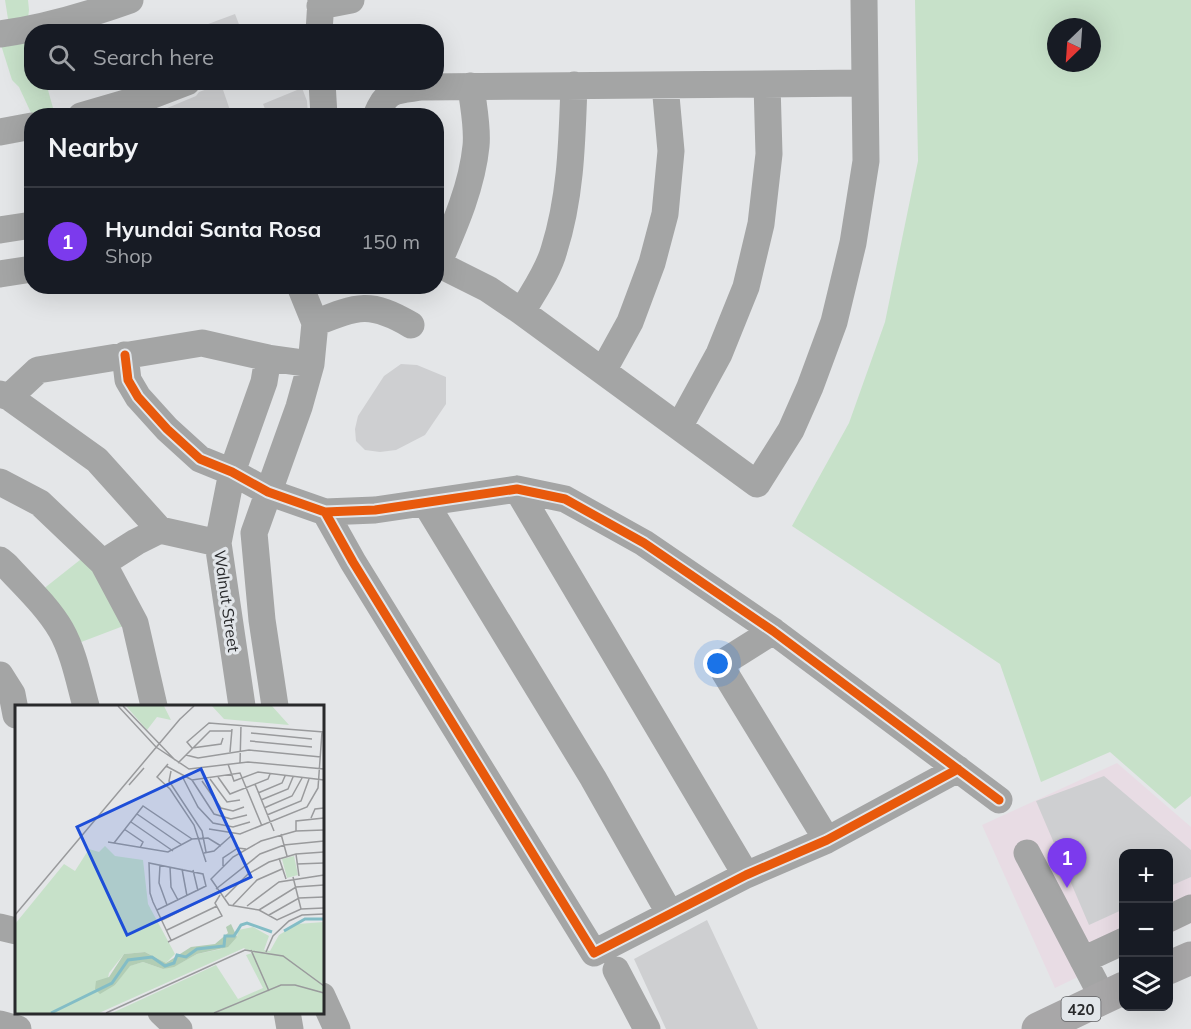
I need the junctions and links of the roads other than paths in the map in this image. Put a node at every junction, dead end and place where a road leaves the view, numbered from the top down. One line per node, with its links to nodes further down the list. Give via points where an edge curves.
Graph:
1 (130, 0): 5 (street)
2 (351, 0): 4 (street)
3 (864, 0): 8 (street)
4 (319, 20)
5 (44, 24)
6 (24, 28): 7 (street)
7 (0, 34)
8 (864, 83): 9 (street); 37 (street, via 866,160 854,243 834,322 791,430 757,484)
9 (767, 84): 11 (street); 37 (street, via 769,154 761,224 746,287 719,354)
10 (574, 85): 11 (street); 12 (street); 29 (street, via 566,206 554,253)
11 (665, 85): 35 (street, via 671,151 665,214 630,322)
12 (471, 86): 13 (street); 24 (street, via 476,145 467,191)
13 (444, 87)
14 (166, 90): 17 (street)
15 (322, 90): 18 (street)
16 (405, 90): 19 (street, via 383,99)
17 (108, 108)
18 (324, 108)
19 (379, 108)
20 (24, 128): 21 (street)
21 (0, 132)
22 (24, 226): 23 (street)
23 (0, 231)
24 (444, 248)
25 (444, 267): 29 (street, via 488,289)
26 (24, 270): 27 (street)
27 (0, 274)
28 (303, 294): 30 (street)
29 (522, 312): 35 (street)
30 (315, 323): 31 (street, via 344,311 366,308 384,310); 34 (street)
31 (411, 325)
32 (125, 355): 33 (street, via 202,343); 36 (street, via 38,370); 38 (street, via 128,380 167,429 200,459)
33 (268, 358): 34 (street); 38 (street, Walnut Street, via 264,382)
34 (311, 364): 41 (street)
35 (603, 371): 37 (street)
36 (4, 395): 44 (street, via 97,460)
37 (679, 427)
38 (232, 472): 41 (street); 45 (street, Walnut Street)
39 (0, 482): 47 (street, via 40,503)
40 (517, 489): 42 (street); 48 (street, via 565,499 605,521); 59 (street)
41 (268, 492): 43 (street); 53 (street, via 254,533)
42 (426, 504): 43 (street); 61 (street, via 593,778)
43 (325, 512): 61 (street, via 594,953)
44 (160, 530): 45 (street); 47 (street)
45 (218, 543): 52 (street, Walnut Street)
46 (0, 560): 50 (street, via 60,630)
47 (103, 563): 51 (street, via 135,622)
48 (773, 631): 55 (street); 57 (street, via 727,660 725,673)
49 (0, 675): 54 (street, via 12,694)
50 (86, 705)
51 (154, 705)
52 (242, 705)
53 (275, 705)
54 (15, 710)
55 (958, 769): 56 (street); 57 (street)
56 (999, 800)
57 (827, 840): 59 (street)
58 (1027, 853): 67 (street)
59 (746, 875): 61 (street)
60 (1191, 908): 62 (street)
61 (670, 914)
62 (1173, 917)
63 (0, 927): 64 (street)
64 (15, 931)
65 (1119, 943): 67 (street)
66 (1191, 958): 68 (main road)
67 (1083, 960): 70 (street)
68 (1173, 966)
69 (616, 970): 78 (street)
70 (1113, 993): 74 (main road, 420)
71 (324, 1000): 77 (street)
72 (287, 1014): 76 (street)
73 (0, 1024): 75 (street)
74 (1051, 1026)
75 (18, 1029)
76 (290, 1029)
77 (337, 1029)
78 (647, 1029)

